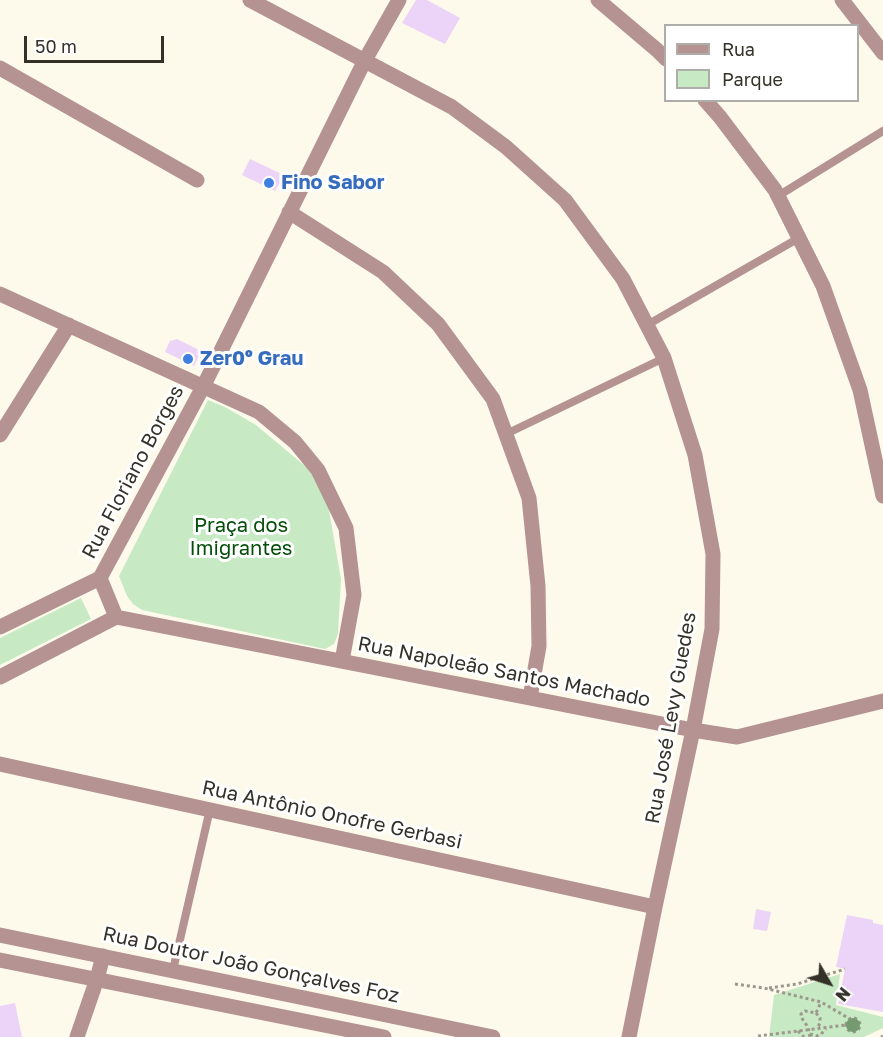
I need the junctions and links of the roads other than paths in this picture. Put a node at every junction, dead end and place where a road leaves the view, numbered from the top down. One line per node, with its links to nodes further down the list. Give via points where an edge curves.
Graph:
1 (250, 0): 7 (street, Rua José Levy Guedes)
2 (399, 0): 7 (street, Rua Floriano Borges)
3 (598, 0): 6 (street)
4 (842, 0): 5 (street)
5 (883, 53)
6 (664, 58)
7 (365, 60): 13 (street, Rua Floriano Borges); 17 (street, Rua José Levy Guedes, via 452,107 506,147 565,200 623,279)
8 (0, 68): 11 (street)
9 (707, 102): 12 (street)
10 (883, 131): 12 (lane)
11 (197, 180)
12 (778, 196): 14 (street)
13 (289, 212): 19 (street, Rua Floriano Borges); 20 (street, via 383,272 438,324 493,399)
14 (799, 238): 17 (lane); 22 (street, via 823,286 860,390)
15 (0, 294): 16 (street)
16 (69, 325): 19 (street); 21 (street)
17 (647, 325): 18 (street, Rua José Levy Guedes)
18 (664, 358): 20 (lane); 31 (street, Rua José Levy Guedes, via 695,455 713,554 712,629)
19 (204, 386): 23 (street, Rua Floriano Borges); 26 (street, via 259,412 295,442 318,470 346,528 354,595)
20 (506, 434): 29 (street, via 530,498 538,586 539,646)
21 (0, 435)
22 (883, 496)
23 (100, 578): 24 (street); 25 (street)
24 (116, 617): 26 (street, Rua Napoleão Santos Machado); 27 (street)
25 (0, 627)
26 (342, 662): 29 (street, Rua Napoleão Santos Machado)
27 (0, 677)
28 (883, 690): 30 (street)
29 (530, 698): 31 (street, Rua Napoleão Santos Machado)
30 (883, 701): 31 (street, Rua Napoleão Santos Machado, via 737,737)
31 (693, 730): 34 (street, Rua José Levy Guedes)
32 (0, 764): 33 (street, Rua Antônio Onofre Gerbasi)
33 (210, 809): 34 (street, Rua Antônio Onofre Gerbasi); 38 (lane)
34 (654, 907): 43 (street, Rua José Levy Guedes)
35 (0, 935): 36 (street, Rua Doutor João Gonçalves Foz)
36 (103, 956): 38 (street, Rua Doutor João Gonçalves Foz); 39 (street)
37 (0, 960): 39 (street)
38 (173, 970): 42 (street, Rua Doutor João Gonçalves Foz)
39 (97, 979): 40 (street); 41 (street)
40 (77, 1037)
41 (384, 1037)
42 (493, 1037)
43 (629, 1037)

